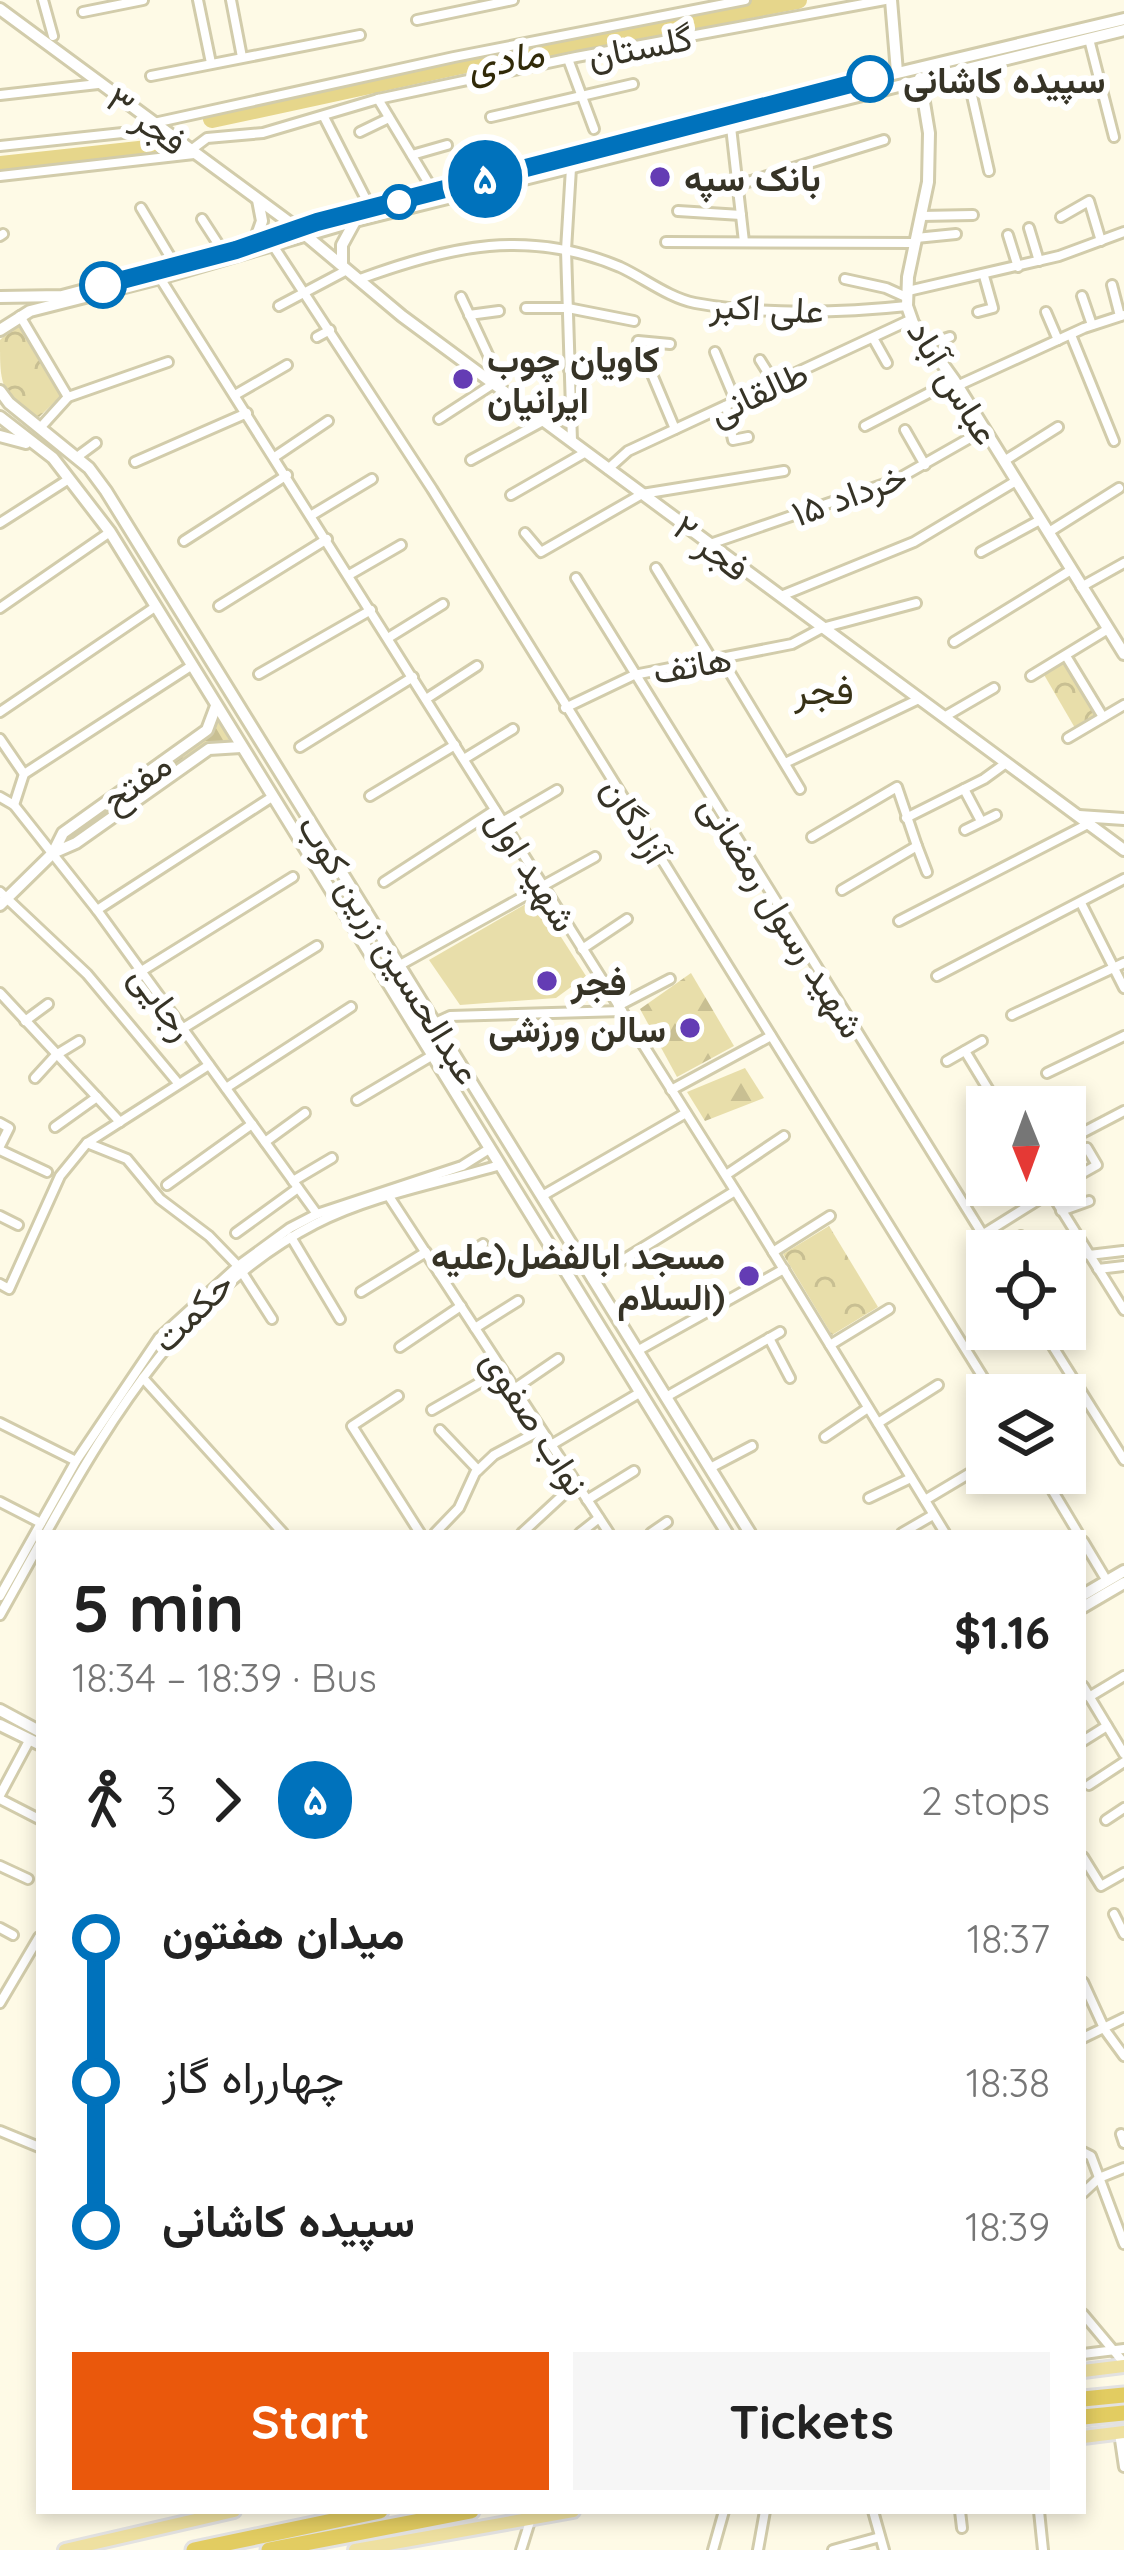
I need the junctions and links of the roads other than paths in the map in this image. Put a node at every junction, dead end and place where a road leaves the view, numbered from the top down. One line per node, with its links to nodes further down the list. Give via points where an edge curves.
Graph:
1 (43, 0): 14 (street)
2 (143, 0): 9 (street)
3 (198, 0): 18 (street)
4 (231, 0): 16 (street)
5 (513, 0): 11 (street)
6 (745, 0): 32 (street)
7 (888, 0): 17 (street, گلستان); 20 (main road)
8 (0, 9): 23 (main road, فجر ۳)
9 (83, 12)
10 (1124, 19): 20 (main road)
11 (417, 20)
12 (1124, 30): 15 (main road)
13 (360, 35): 16 (street)
14 (52, 36)
15 (1089, 38): 19 (main road); 35 (street)
16 (242, 57): 18 (street)
17 (568, 59): 26 (street); 27 (street, گلستان)
18 (211, 64): 21 (street)
19 (965, 67): 22 (main road); 43 (street)
20 (897, 72): 39 (main road)
21 (151, 76)
22 (920, 78): 31 (main road); 53 (main road, عباس آباد, via 929,133)
23 (98, 84): 25 (street); 32 (main road, فجر ۳)
24 (633, 84): 26 (street)
25 (0, 95)
26 (582, 97): 29 (street); 33 (street)
27 (377, 99): 28 (street, گلستان); 30 (street)
28 (325, 117): 40 (street, گلستان, via 207,138); 49 (street)
29 (490, 117)
30 (388, 118): 34 (street); 41 (street)
31 (731, 125): 39 (main road); 45 (street)
32 (156, 127): 37 (street); 40 (main road, فجر ۳)
33 (594, 129)
34 (360, 132)
35 (1114, 137)
36 (884, 140): 45 (street)
37 (0, 146)
38 (447, 146): 41 (street)
39 (628, 148): 42 (main road); 46 (main road)
40 (192, 153): 44 (street, گلستان); 47 (main road, فجر ۳)
41 (412, 155): 46 (street)
42 (571, 165): 56 (main road); 68 (street)
43 (989, 171)
44 (0, 176)
45 (738, 185): 51 (street)
46 (434, 192): 49 (main road)
47 (258, 200): 58 (main road, فجر ۳); 64 (main road)
48 (141, 208): 71 (street)
49 (371, 209): 58 (main road)
50 (678, 211): 51 (street)
51 (741, 215): 66 (street)
52 (973, 215): 53 (street)
53 (921, 216): 62 (main road, عباس آباد)
54 (1061, 217): 63 (street, via 1089,201)
55 (202, 220): 69 (street)
56 (355, 221): 58 (main road); 72 (main road, via 342,245)
57 (1029, 228): 70 (street)
58 (302, 232): 64 (main road); 67 (main road); 72 (main road, فجر ۲)
59 (1124, 232): 63 (street)
60 (956, 234): 62 (street)
61 (1008, 235): 73 (street)
62 (916, 240): 66 (street); 83 (main road, عباس آباد)
63 (1101, 241): 70 (street)
64 (255, 242): 69 (main road)
65 (666, 242): 66 (street)
66 (744, 242)
67 (274, 247): 74 (main road); 79 (street, آزادگان)
68 (566, 250): 76 (street, علی اکبر, via 534,242 474,246); 83 (street, علی اکبر, via 691,303 858,311); 86 (street)
69 (224, 253): 71 (main road)
70 (1039, 262): 73 (street)
71 (175, 265): 74 (main road)
72 (345, 267): 76 (main road, فجر ۲); 79 (street)
73 (1018, 267): 75 (street)
74 (158, 274): 80 (main road, via 62,296); 90 (main road); 115 (street, شهید اول)
75 (984, 276): 83 (street); 88 (street, via 993,308)
76 (360, 279): 112 (main road, فجر ۲)
77 (845, 279): 83 (street, via 886,288)
78 (1112, 285): 92 (street)
79 (304, 291): 84 (street); 96 (street, آزادگان)
80 (0, 296)
81 (1082, 296): 94 (street)
82 (461, 297): 91 (street)
83 (909, 304): 100 (street, طالقانی); 103 (main road, عباس آباد)
84 (279, 306)
85 (526, 308): 86 (street)
86 (568, 308): 93 (street); 109 (street)
87 (499, 311): 91 (street)
88 (978, 312)
89 (1046, 312): 101 (street)
90 (20, 314): 95 (main road); 116 (street)
91 (469, 315): 112 (street)
92 (1122, 315): 94 (street)
93 (634, 321)
94 (1092, 325): 97 (street)
95 (0, 330)
96 (330, 330): 98 (street); 193 (street, آزادگان)
97 (1071, 334): 101 (street); 131 (street)
98 (317, 337)
99 (950, 337): 103 (street)
100 (873, 338): 107 (street); 113 (street, طالقانی)
101 (1058, 340): 111 (street)
102 (670, 344): 126 (street, via 638,341)
103 (928, 344): 111 (main road, عباس آباد)
104 (715, 352): 117 (street)
105 (760, 360): 113 (street)
106 (168, 362): 116 (street)
107 (887, 363)
108 (286, 365): 115 (street)
109 (569, 370): 110 (street); 132 (street)
110 (603, 373)
111 (956, 383): 123 (street); 128 (main road, عباس آباد)
112 (493, 384): 120 (street); 122 (main road, فجر ۲)
113 (775, 384): 117 (street, طالقانی)
114 (0, 391): 125 (main road, عبدالحسین زرین کوب)
115 (235, 395): 118 (street, شهید اول)
116 (68, 397): 125 (street)
117 (731, 404): 126 (street, طالقانی); 130 (street, via 733,440)
118 (248, 413): 136 (street, شهید اول); 140 (street)
119 (0, 417): 134 (main road)
120 (439, 418)
121 (328, 421): 136 (street)
122 (542, 421): 132 (main road, فجر ۲); 138 (street)
123 (865, 426)
124 (1058, 427): 139 (street)
125 (40, 428): 137 (main road, عبدالحسین زرین کوب)
126 (675, 429): 142 (street, طالقانی)
127 (905, 430): 141 (street)
128 (984, 430): 139 (main road, عباس آباد); 141 (street, ۱۵ خرداد)
129 (0, 436): 134 (main road)
130 (748, 437)
131 (1114, 441)
132 (572, 442): 135 (main road, فجر ۲)
133 (96, 443): 137 (street)
134 (37, 446): 145 (main road)
135 (586, 452): 142 (main road, فجر ۲); 150 (street)
136 (276, 456): 144 (street, شهید اول)
137 (77, 458): 242 (main road, عبدالحسین زرین کوب, via 106,490)
138 (472, 460)
139 (1004, 461): 147 (main road, عباس آباد)
140 (135, 462)
141 (925, 465): 159 (street, ۱۵ خرداد)
142 (608, 469): 149 (main road, فجر ۲)
143 (784, 471): 149 (street)
144 (287, 475): 151 (street, شهید اول); 158 (street)
145 (70, 478): 153 (street); 154 (main road)
146 (372, 479): 151 (street)
147 (1016, 481): 152 (main road, عباس آباد); 168 (street, via 914,542)
148 (1119, 488): 155 (street)
149 (642, 494): 156 (street, via 541,552); 159 (main road, فجر ۲)
150 (511, 495)
151 (312, 514): 157 (street, شهید اول)
152 (1040, 520): 155 (main road, عباس آباد); 161 (street)
153 (0, 523)
154 (110, 532): 171 (main road); 173 (street)
155 (1047, 532): 164 (main road, عباس آباد)
156 (525, 533)
157 (327, 539): 165 (street, شهید اول); 172 (street)
158 (184, 541)
159 (709, 544): 168 (main road, فجر ۲)
160 (401, 545): 165 (street)
161 (981, 552)
162 (1124, 563): 167 (street)
163 (656, 568): 181 (street)
164 (1071, 570): 167 (main road, عباس آباد); 178 (street)
165 (349, 575): 174 (street, شهید اول)
166 (576, 578): 185 (street, شهید رسول رمضانی)
167 (1082, 587): 176 (main road, عباس آباد)
168 (778, 597): 175 (main road, فجر ۲)
169 (916, 603): 175 (street)
170 (443, 604): 177 (street)
171 (155, 607): 183 (main road); 194 (street)
172 (219, 607)
173 (0, 608)
174 (371, 610): 177 (street, شهید اول); 184 (street)
175 (822, 628): 181 (street, هاتف, via 792,644); 190 (main road, فجر ۲)
176 (1108, 629): 179 (main road, عباس آباد); 180 (street)
177 (388, 638): 187 (street, شهید اول)
178 (954, 642)
179 (1122, 648)
180 (1066, 656): 186 (street); 196 (street)
181 (716, 658): 185 (street, هاتف); 204 (street)
182 (477, 666): 189 (street)
183 (191, 667): 192 (main road, عبدالحسین زرین کوب); 206 (street)
184 (259, 674)
185 (634, 675): 193 (street, هاتف); 309 (street, شهید رسول رمضانی)
186 (1031, 676)
187 (412, 677): 189 (street, شهید اول); 202 (street)
188 (994, 688): 195 (street)
189 (426, 699): 200 (street, شهید اول)
190 (919, 699): 195 (main road, فجر ۲); 204 (street)
191 (1124, 705): 196 (street)
192 (216, 706): 201 (main road, عبدالحسین زرین کوب); 226 (main road, مفتح, via 207,730 63,833)
193 (565, 708): 256 (street, آزادگان)
194 (0, 712)
195 (944, 717): 205 (main road, فجر ۲)
196 (1103, 717): 198 (street)
197 (513, 729): 203 (street)
198 (1068, 738)
199 (0, 739): 206 (street)
200 (454, 745): 203 (street, شهید اول); 210 (street)
201 (242, 747): 212 (main road, عبدالحسین زرین کوب); 226 (main road, مفتح, via 209,749)
202 (301, 747)
203 (464, 759): 214 (street, شهید اول)
204 (784, 763): 207 (street)
205 (1006, 763): 208 (street); 219 (main road, فجر ۲)
206 (24, 774): 213 (street)
207 (800, 789)
208 (964, 789): 216 (street); 218 (street)
209 (557, 790): 220 (street)
210 (370, 796)
211 (0, 797): 213 (street, رجایی)
212 (272, 797): 236 (street); 261 (main road, عبدالحسین زرین کوب)
213 (14, 805): 226 (street, رجایی)
214 (495, 810): 220 (street, شهید اول); 231 (street)
215 (996, 815): 218 (street)
216 (907, 818): 222 (street, via 897,787); 224 (street)
217 (1124, 819): 219 (main road)
218 (981, 820): 221 (street)
219 (1083, 820): 223 (main road, فجر ۲); 238 (street)
220 (502, 822): 232 (street, شهید اول)
221 (965, 830)
222 (812, 837)
223 (1118, 838): 225 (main road, فجر ۲)
224 (917, 846): 228 (street); 233 (street)
225 (1124, 850)
226 (53, 854): 234 (main road, مفتح); 236 (street, رجایی)
227 (595, 857): 232 (street)
228 (927, 872)
229 (292, 877): 244 (street)
230 (1124, 880): 235 (street)
231 (384, 882)
232 (543, 887): 240 (street, شهید اول); 242 (street)
233 (842, 890)
234 (3, 898): 267 (street, via 98,986)
235 (1081, 902): 243 (street); 245 (street)
236 (97, 910): 244 (street, رجایی)
237 (626, 919): 240 (street)
238 (899, 921)
239 (317, 946): 255 (street)
240 (582, 949): 251 (street, شهید اول)
241 (1124, 962): 243 (street)
242 (400, 965): 254 (main road, عبدالحسین زرین کوب)
243 (1113, 967): 247 (street); 252 (street)
244 (140, 972): 255 (street, رجایی)
245 (937, 976)
246 (670, 979): 251 (street)
247 (1124, 988)
248 (0, 994): 253 (street)
249 (48, 1004): 253 (street)
250 (351, 1007): 269 (street)
251 (620, 1008): 254 (street); 270 (street, شهید اول)
252 (1012, 1015)
253 (25, 1021): 262 (street)
254 (435, 1023): 271 (main road, عبدالحسین زرین کوب)
255 (182, 1030): 264 (street, رجایی)
256 (771, 1036): 270 (street); 342 (street, آزادگان)
257 (1124, 1036): 265 (street)
258 (79, 1041): 262 (street)
259 (982, 1042): 260 (street)
260 (965, 1051): 263 (street); 268 (street)
261 (433, 1054): 273 (street); 274 (main road, عبدالحسین زرین کوب)
262 (56, 1055): 266 (street); 272 (street)
263 (947, 1061)
264 (209, 1065): 267 (street); 269 (street, رجایی)
265 (1047, 1073)
266 (35, 1078)
267 (178, 1083): 278 (street)
268 (986, 1086)
269 (226, 1088): 281 (street, رجایی)
270 (671, 1090): 277 (street, شهید اول)
271 (480, 1096): 274 (main road, via 476,1105); 279 (main road, عبدالحسین زرین کوب)
272 (97, 1097): 278 (street); 283 (street)
273 (356, 1100)
274 (463, 1103): 282 (main road, عبدالحسین زرین کوب)
275 (305, 1112): 286 (street)
276 (1124, 1112): 284 (street)
277 (686, 1114): 295 (street, شهید اول); 300 (street)
278 (119, 1121): 287 (street)
279 (496, 1121): 282 (main road, via 480,1118); 300 (main road, عبدالحسین زرین کوب)
280 (0, 1123): 288 (street, via 9,1128)
281 (252, 1124): 286 (street, رجایی); 297 (street)
282 (477, 1126): 289 (main road, عبدالحسین زرین کوب)
283 (55, 1127)
284 (1086, 1131)
285 (784, 1136): 295 (street)
286 (265, 1142): 296 (street, رجایی)
287 (87, 1143): 319 (street, via 127,1159); 324 (street, via 60,1176 9,1289)
288 (0, 1148): 294 (street)
289 (490, 1148): 292 (main road, عبدالحسین زرین کوب); 299 (street, حکمت)
290 (1087, 1148): 293 (street, via 1096,1165)
291 (332, 1158): 296 (street)
292 (501, 1164): 299 (street, حکمت); 346 (main road, عبدالحسین زرین کوب)
293 (1086, 1171)
294 (47, 1172)
295 (725, 1175): 298 (street, شهید اول)
296 (296, 1184): 305 (street, رجایی); 311 (street)
297 (167, 1185)
298 (735, 1191): 316 (street, شهید اول); 323 (street)
299 (388, 1194): 305 (street, حکمت); 312 (street, حکمت); 315 (street, نواب صفوی)
300 (542, 1196): 323 (main road, عبدالحسین زرین کوب)
301 (1089, 1201): 304 (street)
302 (1023, 1206): 310 (street)
303 (1059, 1206): 304 (street)
304 (1061, 1210): 317 (street)
305 (317, 1214): 312 (street, حکمت)
306 (0, 1216): 308 (street)
307 (830, 1216): 316 (street)
308 (18, 1226)
309 (979, 1230)
310 (989, 1230)
311 (236, 1234)
312 (289, 1234): 319 (street, حکمت); 330 (street)
313 (483, 1244): 322 (street)
314 (1123, 1251): 317 (street)
315 (426, 1252): 322 (street, نواب صفوی); 325 (street)
316 (773, 1252): 320 (street, شهید اول)
317 (1089, 1255): 321 (street)
318 (1124, 1266): 321 (street)
319 (240, 1269): 331 (street); 341 (street, حکمت)
320 (784, 1269): 335 (street, شهید اول); 338 (street)
321 (1098, 1269): 329 (street)
322 (439, 1273): 327 (street, نواب صفوی)
323 (592, 1279): 338 (main road, عبدالحسین زرین کوب)
324 (0, 1284)
325 (361, 1292)
326 (518, 1300): 332 (street)
327 (460, 1306): 332 (street, نواب صفوی); 336 (street)
328 (889, 1309): 335 (street)
329 (1124, 1310)
330 (340, 1318)
331 (272, 1319)
332 (475, 1328): 340 (street, نواب صفوی)
333 (780, 1331): 334 (street)
334 (770, 1338): 343 (street); 348 (street)
335 (830, 1345): 349 (street, شهید اول)
336 (400, 1348)
337 (1055, 1350): 358 (street)
338 (638, 1352): 348 (main road, عبدالحسین زرین کوب)
339 (558, 1359): 345 (street)
340 (502, 1370): 345 (street, نواب صفوی); 350 (street)
341 (139, 1374): 359 (street, حکمت); 374 (street, حکمت); 375 (street)
342 (981, 1374)
343 (790, 1378)
344 (938, 1385): 352 (street)
345 (514, 1389): 354 (street, نواب صفوی)
346 (640, 1392): 356 (street); 382 (main road, عبدالحسین زرین کوب)
347 (398, 1396): 376 (street, via 352,1426)
348 (666, 1397): 360 (main road, عبدالحسین زرین کوب)
349 (868, 1408): 352 (street, شهید اول); 355 (street)
350 (432, 1410)
351 (0, 1423): 359 (street)
352 (878, 1423): 364 (street, شهید اول)
353 (440, 1430): 361 (street)
354 (541, 1430): 356 (street, نواب صفوی); 361 (street)
355 (825, 1437)
356 (551, 1445): 365 (street, نواب صفوی)
357 (752, 1446): 360 (street)
358 (1124, 1460)
359 (76, 1461): 374 (street, حکمت)
360 (710, 1468): 383 (main road, عبدالحسین زرین کوب)
361 (478, 1470): 377 (street)
362 (634, 1471): 369 (street)
363 (966, 1475): 368 (street)
364 (911, 1478): 367 (street); 368 (street, شهید اول)
365 (575, 1483): 369 (street, نواب صفوی); 378 (street)
366 (1055, 1494): 386 (street)
367 (869, 1498)
368 (925, 1500): 371 (street, شهید اول)
369 (587, 1501): 372 (street, نواب صفوی)
370 (0, 1502): 374 (street)
371 (933, 1515): 384 (street); 385 (street, شهید اول)
372 (599, 1518): 379 (street); 380 (street, نواب صفوی)
373 (667, 1522): 381 (street)
374 (43, 1528)
375 (280, 1530)
376 (418, 1530)
377 (438, 1530)
378 (525, 1530)
379 (584, 1530)
380 (607, 1530)
381 (655, 1530)
382 (725, 1530)
383 (747, 1530)
384 (907, 1530)
385 (943, 1530)
386 (1076, 1530)
387 (36, 1539): 394 (street, حکمت)
388 (1086, 1546): 391 (street)
389 (36, 1550): 396 (street)
390 (1124, 1571): 391 (main road)
391 (1107, 1581): 393 (main road)
392 (1124, 1583): 395 (main road)
393 (1086, 1593)
394 (0, 1596)
395 (1086, 1605)
396 (0, 1615)
397 (1124, 1676): 399 (street)
398 (1086, 1692): 399 (street)
399 (1089, 1697): 402 (street)
400 (0, 1710): 403 (main road)
401 (0, 1725): 403 (main road)
402 (1107, 1726): 404 (street); 405 (street)
403 (36, 1738): 407 (street)
404 (1086, 1739)
405 (1124, 1758): 406 (street)
406 (1089, 1785)
407 (0, 1797): 409 (street)
408 (1124, 1808): 410 (street)
409 (36, 1817)
410 (1106, 1820)
411 (1086, 1862): 413 (street, via 1101,1886)
412 (0, 1866): 414 (street)
413 (1124, 1873)
414 (28, 1879)
415 (1114, 1914): 417 (street)
416 (0, 1928): 418 (street)
417 (1124, 1934)
418 (13, 1935)
419 (36, 1942): 421 (street)
420 (1086, 1989): 423 (street)
421 (0, 2003)
422 (1124, 2018): 423 (street)
423 (1105, 2030): 424 (street); 425 (street)
424 (1086, 2037)
425 (1124, 2056)
426 (0, 2131): 427 (street)
427 (36, 2146)
428 (1086, 2154): 430 (street)
429 (1124, 2168): 430 (street)
430 (1099, 2178): 431 (street); 432 (street)
431 (1086, 2190)
432 (1123, 2238)
433 (1086, 2318): 435 (street)
434 (1124, 2349): 435 (street)
435 (1112, 2350): 436 (street); 437 (street)
436 (1086, 2354)
437 (1124, 2364): 438 (main road)
438 (1086, 2370)
439 (1124, 2395): 440 (highway)
440 (1086, 2399)
441 (1124, 2413): 442 (highway)
442 (1086, 2418)
443 (1121, 2433): 444 (main road); 445 (street)
444 (1086, 2438)
445 (1123, 2455): 446 (street)
446 (1124, 2467)
447 (221, 2514): 459 (main road)
448 (366, 2514): 460 (highway)
449 (455, 2514): 461 (highway)
450 (555, 2514): 456 (main road)
451 (723, 2514): 464 (street)
452 (764, 2514): 465 (street)
453 (874, 2514): 458 (street)
454 (960, 2514): 457 (street)
455 (1039, 2514): 468 (street)
456 (532, 2518): 462 (main road); 463 (street)
457 (962, 2528)
458 (880, 2537): 466 (street); 467 (street)
459 (65, 2550)
460 (194, 2550)
461 (269, 2550)
462 (355, 2550)
463 (521, 2550)
464 (713, 2550)
465 (758, 2550)
466 (833, 2550)
467 (884, 2550)
468 (1043, 2550)

